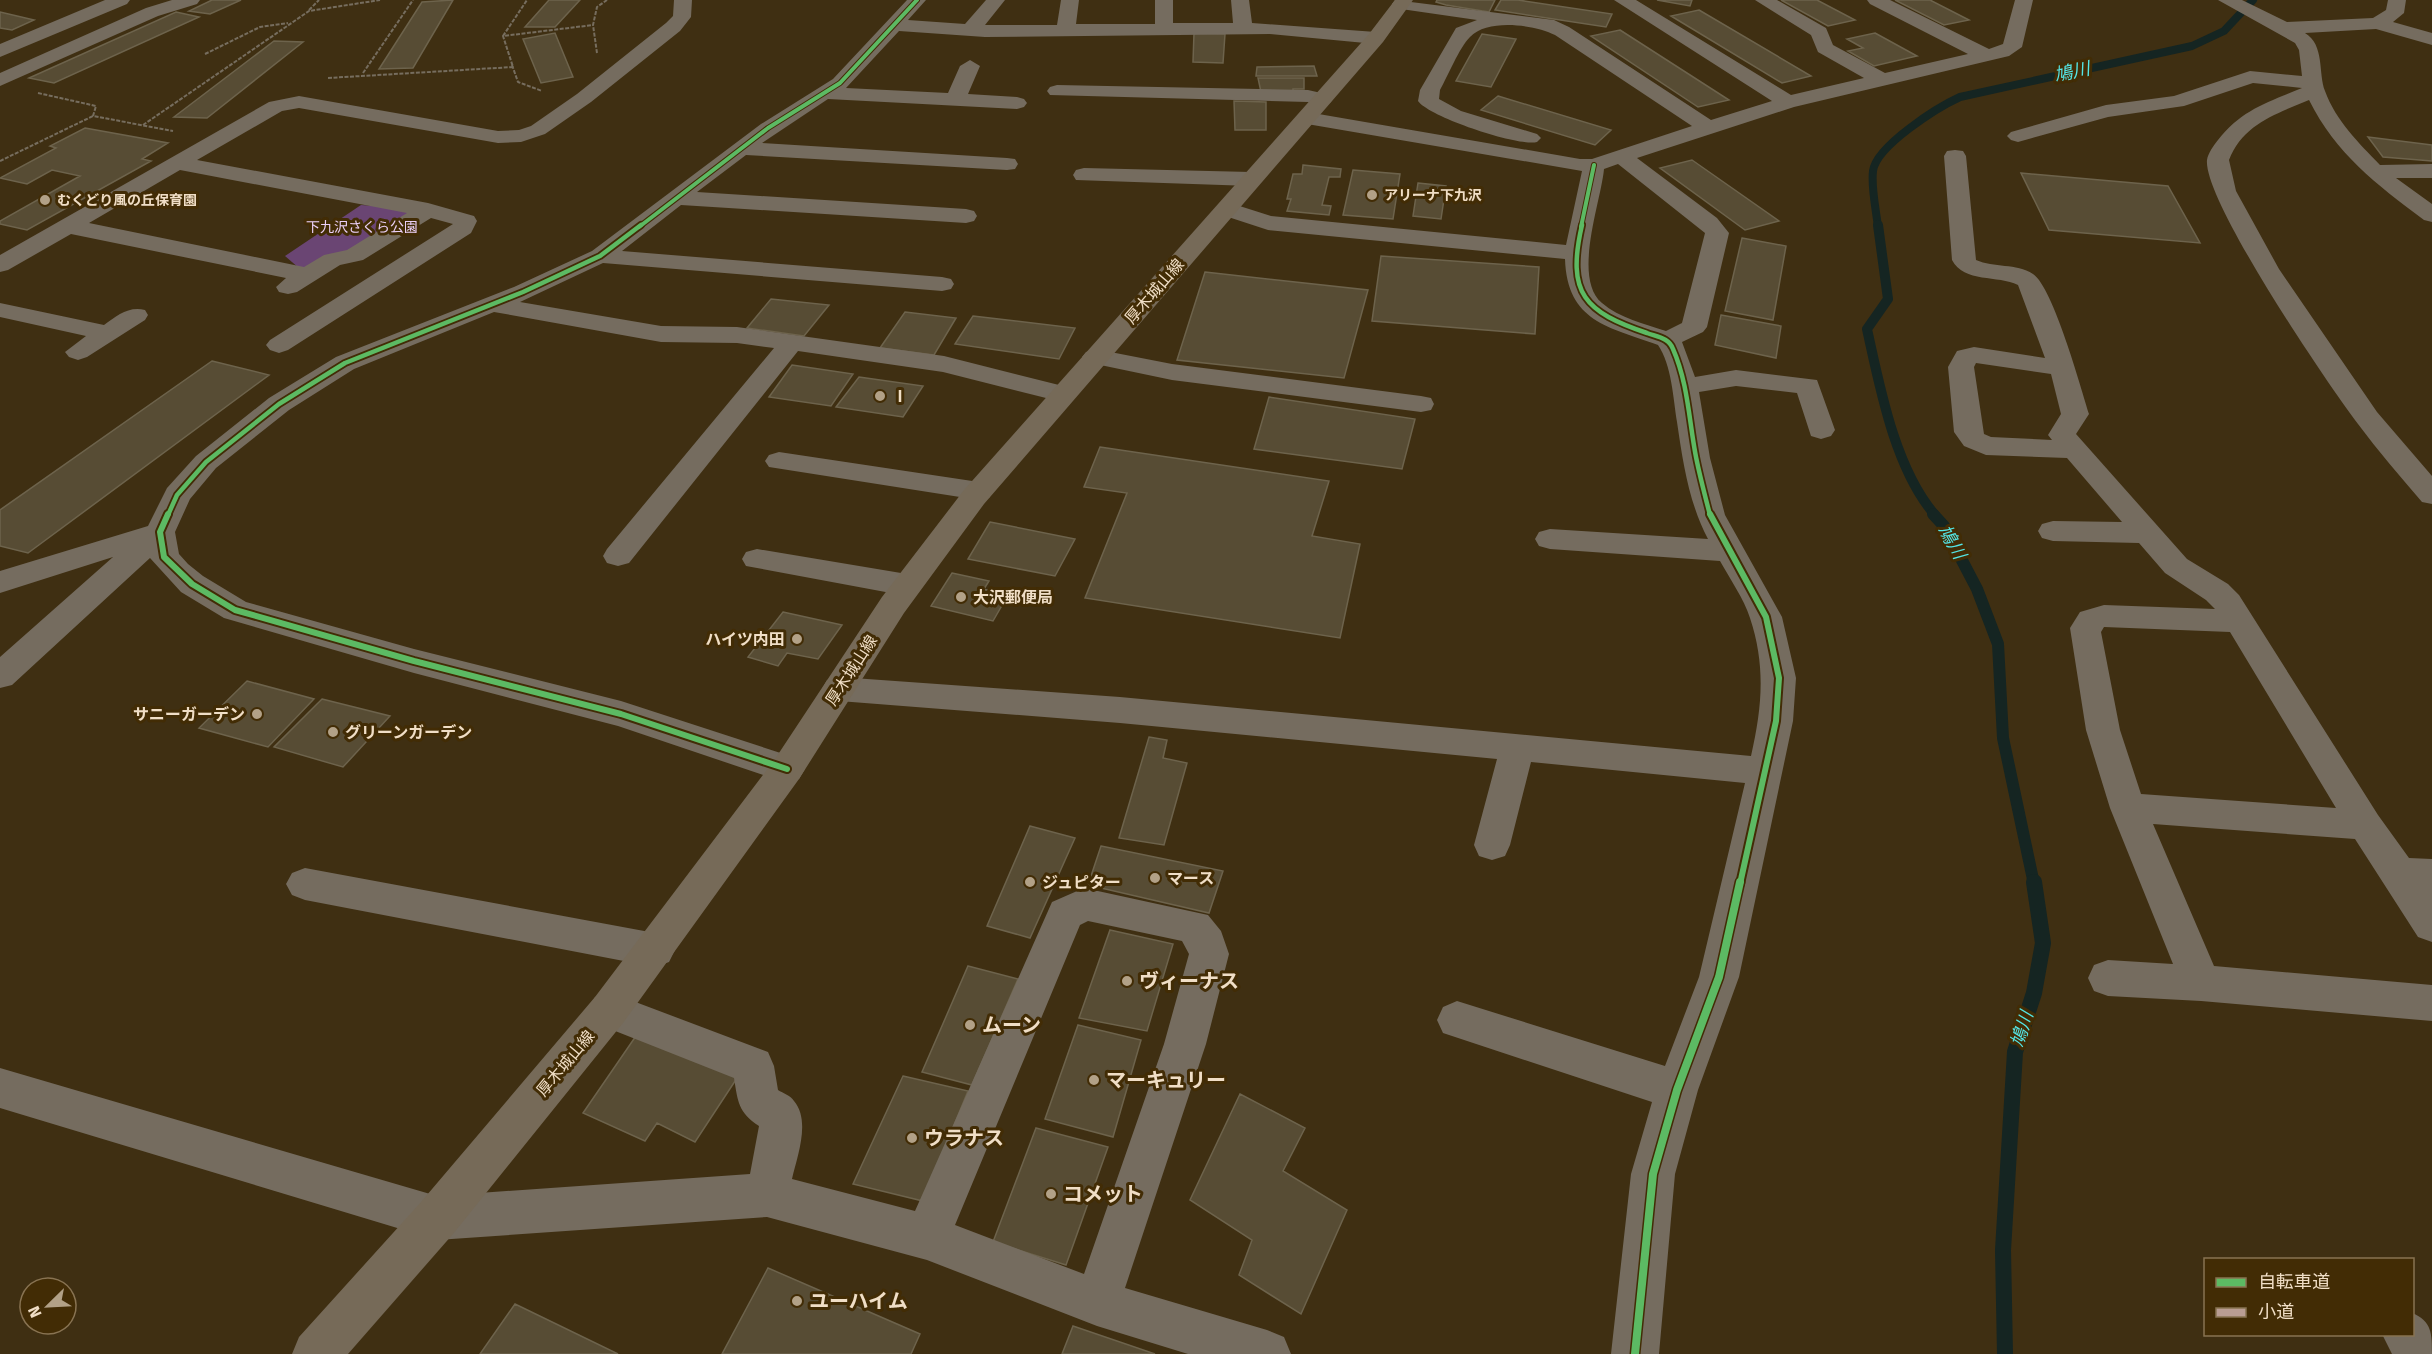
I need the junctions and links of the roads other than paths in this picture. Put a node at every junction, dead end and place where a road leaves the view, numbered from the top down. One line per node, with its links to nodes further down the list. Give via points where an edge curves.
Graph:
1 (122, 0): 26 (street)
2 (191, 0): 30 (street, via 152,12)
3 (683, 0): 43 (street, via 682,17 636,58 538,130 498,137 299,102 286,103)
4 (916, 0): 18 (street)
5 (996, 0): 22 (street)
6 (1070, 0): 23 (street)
7 (1164, 0): 21 (street)
8 (1240, 0): 20 (street)
9 (1623, 0): 35 (street)
10 (1764, 0): 29 (street, via 1819,32 1826,48)
11 (1876, 0): 27 (street)
12 (2024, 0): 27 (street, via 2012,47)
13 (2397, 0): 17 (street, via 2395,13)
14 (1403, 2): 16 (street); 24 (main road, 厚木城山線)
15 (2231, 2): 19 (street)
16 (1514, 19): 38 (street, via 1547,24 1562,31); 42 (street, via 1485,23 1463,32 1430,90 1428,101 1454,115)
17 (2377, 23): 19 (street); 25 (street)
18 (893, 25): 22 (street); 33 (street)
19 (2285, 27): 31 (street, via 2310,50)
20 (1244, 28): 21 (street); 24 (street)
21 (1164, 29): 23 (street)
22 (970, 30): 23 (street)
23 (1066, 30)
24 (1376, 38): 37 (main road, 厚木城山線)
25 (2432, 39)
26 (0, 51)
27 (1985, 55): 29 (street)
28 (970, 66): 34 (street)
29 (1880, 79): 35 (street)
30 (0, 80)
31 (2315, 87): 39 (street, via 2250,77 2177,102 2106,111); 46 (street, via 2333,127); 78 (street, via 2256,115 2240,128 2218,160 2224,191 2267,269 2367,418)
32 (1057, 92): 37 (street, via 1308,96)
33 (826, 93): 34 (street); 40 (street)
34 (954, 100): 36 (street)
35 (1788, 102): 38 (street)
36 (1017, 103)
37 (1315, 108): 42 (street); 48 (main road, 厚木城山線)
38 (1707, 127): 42 (street)
39 (2025, 129)
40 (741, 148): 44 (street); 49 (street)
41 (1955, 156): 70 (street, via 1966,264 1979,271 2029,280)
42 (1607, 162): 55 (street, via 1593,178); 66 (street, via 1715,227 1717,233 1694,327)
43 (177, 163): 51 (street); 54 (street)
44 (1007, 164)
45 (2432, 171): 46 (street)
46 (2374, 172): 52 (street)
47 (1084, 175): 48 (street)
48 (1251, 179): 50 (main road, 厚木城山線)
49 (678, 198): 53 (street); 56 (street)
50 (1227, 208): 55 (street, via 1268,223); 69 (main road, 厚木城山線)
51 (428, 210): 59 (street, via 355,255 332,260); 65 (street, via 458,217 465,221 463,228)
52 (2432, 215)
53 (966, 216)
54 (68, 226): 58 (street); 59 (street)
55 (1575, 253): 66 (street, via 1586,301 1594,309)
56 (600, 256): 57 (street, via 932,283); 61 (street)
57 (933, 256)
58 (0, 265)
59 (307, 275): 60 (street)
60 (286, 289)
61 (491, 304): 67 (street, via 662,334 737,335); 80 (street, via 345,363 279,404 225,445 194,475 168,511)
62 (0, 310): 64 (street)
63 (136, 315): 64 (street)
64 (107, 333): 68 (street)
65 (286, 335)
66 (1667, 340): 71 (street)
67 (791, 343): 72 (street, via 945,364); 84 (street)
68 (78, 352)
69 (1095, 357): 72 (main road, 厚木城山線); 73 (street, via 1172,372)
70 (2062, 368): 75 (street, via 2075,414 2062,435); 75 (street, via 1966,356 1961,367 1968,432 1986,446)
71 (1685, 387): 74 (street, via 1736,378 1808,386); 83 (street, via 1710,515)
72 (1062, 394): 77 (main road, 厚木城山線)
73 (1421, 404)
74 (1821, 430)
75 (2074, 450): 81 (street)
76 (779, 461): 77 (street)
77 (979, 491): 87 (main road, 厚木城山線)
78 (2432, 495)
79 (2053, 531): 81 (street)
80 (160, 532): 86 (street); 89 (street); 92 (street, via 164,557 177,571 235,610 621,714)
81 (2145, 533): 88 (street, via 2176,566 2217,592)
82 (1550, 539): 83 (street)
83 (1729, 551): 93 (street, via 1766,617 1779,678 1776,721)
84 (618, 556)
85 (757, 559): 87 (street)
86 (2, 583)
87 (907, 585): 90 (main road, 厚木城山線)
88 (2239, 621): 94 (street, via 2104,616 2087,623 2085,632 2103,730); 95 (street)
89 (0, 676)
90 (839, 689): 91 (street, via 1120,710); 92 (main road, 厚木城山線)
91 (1516, 747): 93 (street); 96 (street)
92 (787, 769): 100 (main road, 厚木城山線)
93 (1764, 771): 107 (street, via 1719,977)
94 (2128, 808): 95 (street); 102 (street)
95 (2365, 825): 97 (street)
96 (1492, 845)
97 (2415, 874): 99 (street)
98 (305, 884): 100 (street)
99 (2432, 925)
100 (655, 950): 104 (main road, 厚木城山線)
101 (2108, 978): 102 (street)
102 (2201, 983): 103 (street)
103 (2432, 1003)
104 (609, 1010): 108 (street, via 753,1066 759,1102 779,1116 782,1130); 109 (main road, 厚木城山線)
105 (1457, 1020): 107 (street)
106 (0, 1088): 109 (street)
107 (1677, 1090): 115 (street, via 1653,1174)
108 (767, 1195): 109 (street); 110 (street)
109 (437, 1218): 113 (main road, 厚木城山線)
110 (927, 1237): 111 (street); 111 (street, via 1066,914 1084,904 1194,927 1207,943 1209,954 1185,1044)
111 (1098, 1303): 114 (street)
112 (2407, 1336): 116 (street)
113 (316, 1354)
114 (1267, 1354)
115 (1635, 1354)
116 (2421, 1354)

